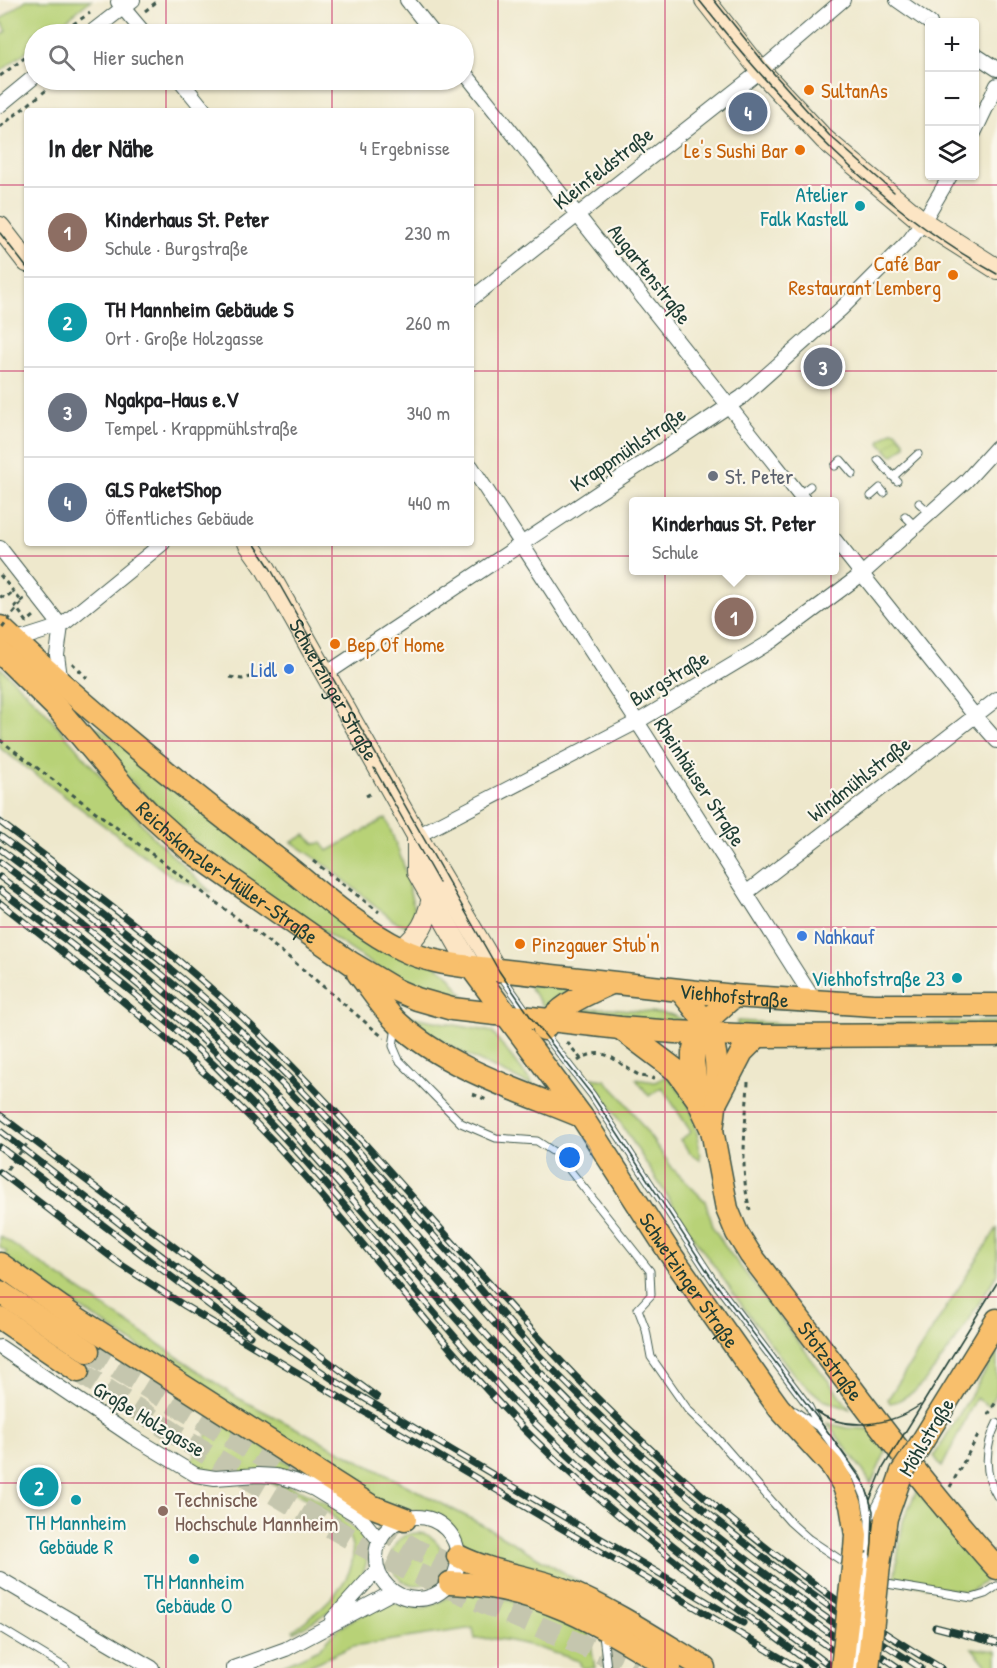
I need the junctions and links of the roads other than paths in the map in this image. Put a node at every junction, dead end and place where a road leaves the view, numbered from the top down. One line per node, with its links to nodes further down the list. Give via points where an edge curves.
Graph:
1 (407, 0): 9 (street)
2 (705, 0): 12 (street)
3 (843, 0): 12 (street, Kleinfeldstraße)
4 (897, 0): 6 (street)
5 (124, 2): 7 (street); 8 (street)
6 (925, 20)
7 (100, 24)
8 (138, 24)
9 (426, 24)
10 (979, 57): 11 (street)
11 (997, 69)
12 (760, 70): 21 (street, Kleinfeldstraße); 22 (street, via 824,140)
13 (24, 85): 17 (street)
14 (474, 85): 21 (street, Augartenstraße)
15 (997, 85): 19 (street)
16 (188, 90): 18 (street)
17 (0, 105)
18 (203, 108)
19 (978, 126)
20 (948, 180): 22 (street, Krappmühlstraße)
21 (577, 215): 26 (street, Kleinfeldstraße); 27 (street, Augartenstraße)
22 (923, 222): 25 (street); 27 (street, Krappmühlstraße, via 841,309)
23 (0, 227): 24 (street)
24 (24, 258)
25 (997, 268)
26 (474, 297)
27 (729, 406): 35 (street, Augartenstraße); 41 (street, Krappmühlstraße)
28 (997, 447): 38 (street, Burgstraße)
29 (918, 454): 30 (lane, via 895,479)
30 (878, 460)
31 (835, 465): 33 (lane, via 842,460)
32 (474, 471): 41 (street, Rheinhäuser Straße)
33 (853, 474)
34 (884, 493): 36 (lane, via 879,488)
35 (804, 494)
36 (871, 496)
37 (919, 503): 38 (lane)
38 (930, 513): 40 (street, Burgstraße)
39 (905, 516): 40 (lane)
40 (915, 526): 46 (street, Burgstraße)
41 (522, 545): 49 (street, Krappmühlstraße); 53 (street, Rheinhäuser Straße)
42 (839, 545): 46 (street)
43 (159, 546): 47 (street)
44 (250, 546): 49 (street, Schwetzinger Straße)
45 (0, 548): 47 (street)
46 (862, 574): 52 (street); 53 (street, Burgstraße, via 772,641)
47 (61, 626): 48 (street); 50 (street, via 57,655)
48 (4, 638): 50 (main road, Reichskanzler-Müller-Straße); 59 (main road, Reichskanzler-Müller-Straße, via 124,787 170,832 221,873)
49 (326, 674): 55 (street, Schwetzinger Straße)
50 (61, 684): 58 (main road, Reichskanzler-Müller-Straße, via 203,802 370,931)
51 (997, 699): 52 (street, Windmühlstraße)
52 (975, 717): 54 (street); 56 (street, Windmühlstraße)
53 (637, 722): 55 (street, Burgstraße); 56 (street, Rheinhäuser Straße)
54 (997, 741)
55 (417, 836): 57 (street, Schwetzinger Straße, via 417,872); 61 (street, Schwetzinger Straße)
56 (746, 893): 65 (street, Rheinhäuser Straße)
57 (432, 898): 58 (street, via 418,935); 60 (street, Schwetzinger Straße)
58 (402, 950): 60 (main road, Reichskanzler-Müller-Straße)
59 (351, 963): 67 (main road, Reichskanzler-Müller-Straße, via 396,990 435,1005); 68 (main road)
60 (471, 968): 61 (main road, Viehhofstraße); 67 (main road, Schwetzinger Straße)
61 (497, 971): 62 (main road, Viehhofstraße); 69 (lane)
62 (611, 982): 63 (main road, Viehhofstraße); 69 (main road, via 567,1004)
63 (681, 991): 64 (main road, Viehhofstraße); 71 (main road)
64 (734, 996): 65 (main road, Viehhofstraße); 71 (main road)
65 (814, 1000): 66 (main road, Viehhofstraße, via 907,1006)
66 (997, 1005)
67 (506, 1016): 69 (main road, Viehhofstraße); 74 (main road, Schwetzinger Straße)
68 (397, 1023): 76 (main road, via 473,1071); 100 (lane, via 393,1046 399,1060 461,1123 496,1138 537,1141 557,1154 650,1271 651,1295 638,1309 651,1357 688,1410 790,1522 873,1582 972,1598)
69 (541, 1024): 70 (main road, Viehhofstraße); 74 (main road); 88 (lane, via 713,1280 809,1407)
70 (620, 1028): 71 (main road, Viehhofstraße); 75 (main road)
71 (704, 1030): 73 (main road, Viehhofstraße); 75 (main road, Stotzstraße, via 693,1053)
72 (997, 1035): 73 (main road, Viehhofstraße)
73 (758, 1036): 75 (main road)
74 (533, 1052): 76 (main road, Schwetzinger Straße)
75 (707, 1100): 96 (main road, Stotzstraße, via 727,1209 750,1254 886,1434)
76 (582, 1116): 79 (main road, Schwetzinger Straße)
77 (0, 1264): 91 (main road, via 69,1313 371,1506)
78 (0, 1292): 83 (main road)
79 (709, 1308): 85 (lane); 95 (main road, Schwetzinger Straße, via 779,1408 820,1452 843,1484)
80 (0, 1318): 84 (main road)
81 (997, 1320): 89 (main road, Möhlstraße, bridge)
82 (0, 1347): 93 (street, Große Holzgasse, via 196,1475 276,1476 295,1481 360,1516)
83 (88, 1351)
84 (78, 1371)
85 (772, 1384)
86 (789, 1405): 88 (lane)
87 (997, 1423): 90 (lane, via 987,1450 987,1470)
88 (819, 1427): 92 (lane, via 857,1478 866,1497)
89 (903, 1472): 92 (lane, via 886,1488); 95 (main road, Möhlstraße)
90 (996, 1493)
91 (405, 1519): 93 (street); 94 (street, via 417,1517 440,1524 449,1533)
92 (869, 1520): 95 (lane)
93 (379, 1540): 97 (street)
94 (458, 1556): 99 (street); 110 (main road, via 480,1567 568,1592)
95 (867, 1557): 111 (main road, bridge); 112 (lane, bridge); 113 (main road, bridge)
96 (997, 1568)
97 (377, 1570): 101 (street); 104 (street)
98 (0, 1579): 106 (street)
99 (450, 1583): 101 (street, via 430,1598 417,1600); 102 (main road, via 477,1584 526,1595)
100 (997, 1586)
101 (393, 1592): 104 (street)
102 (602, 1626): 108 (lane); 109 (main road)
103 (0, 1628): 105 (lane)
104 (324, 1628): 107 (street, via 286,1649)
105 (66, 1668)
106 (152, 1668)
107 (233, 1668)
108 (607, 1668)
109 (670, 1668)
110 (704, 1668)
111 (842, 1668)
112 (855, 1668)
113 (868, 1668)

